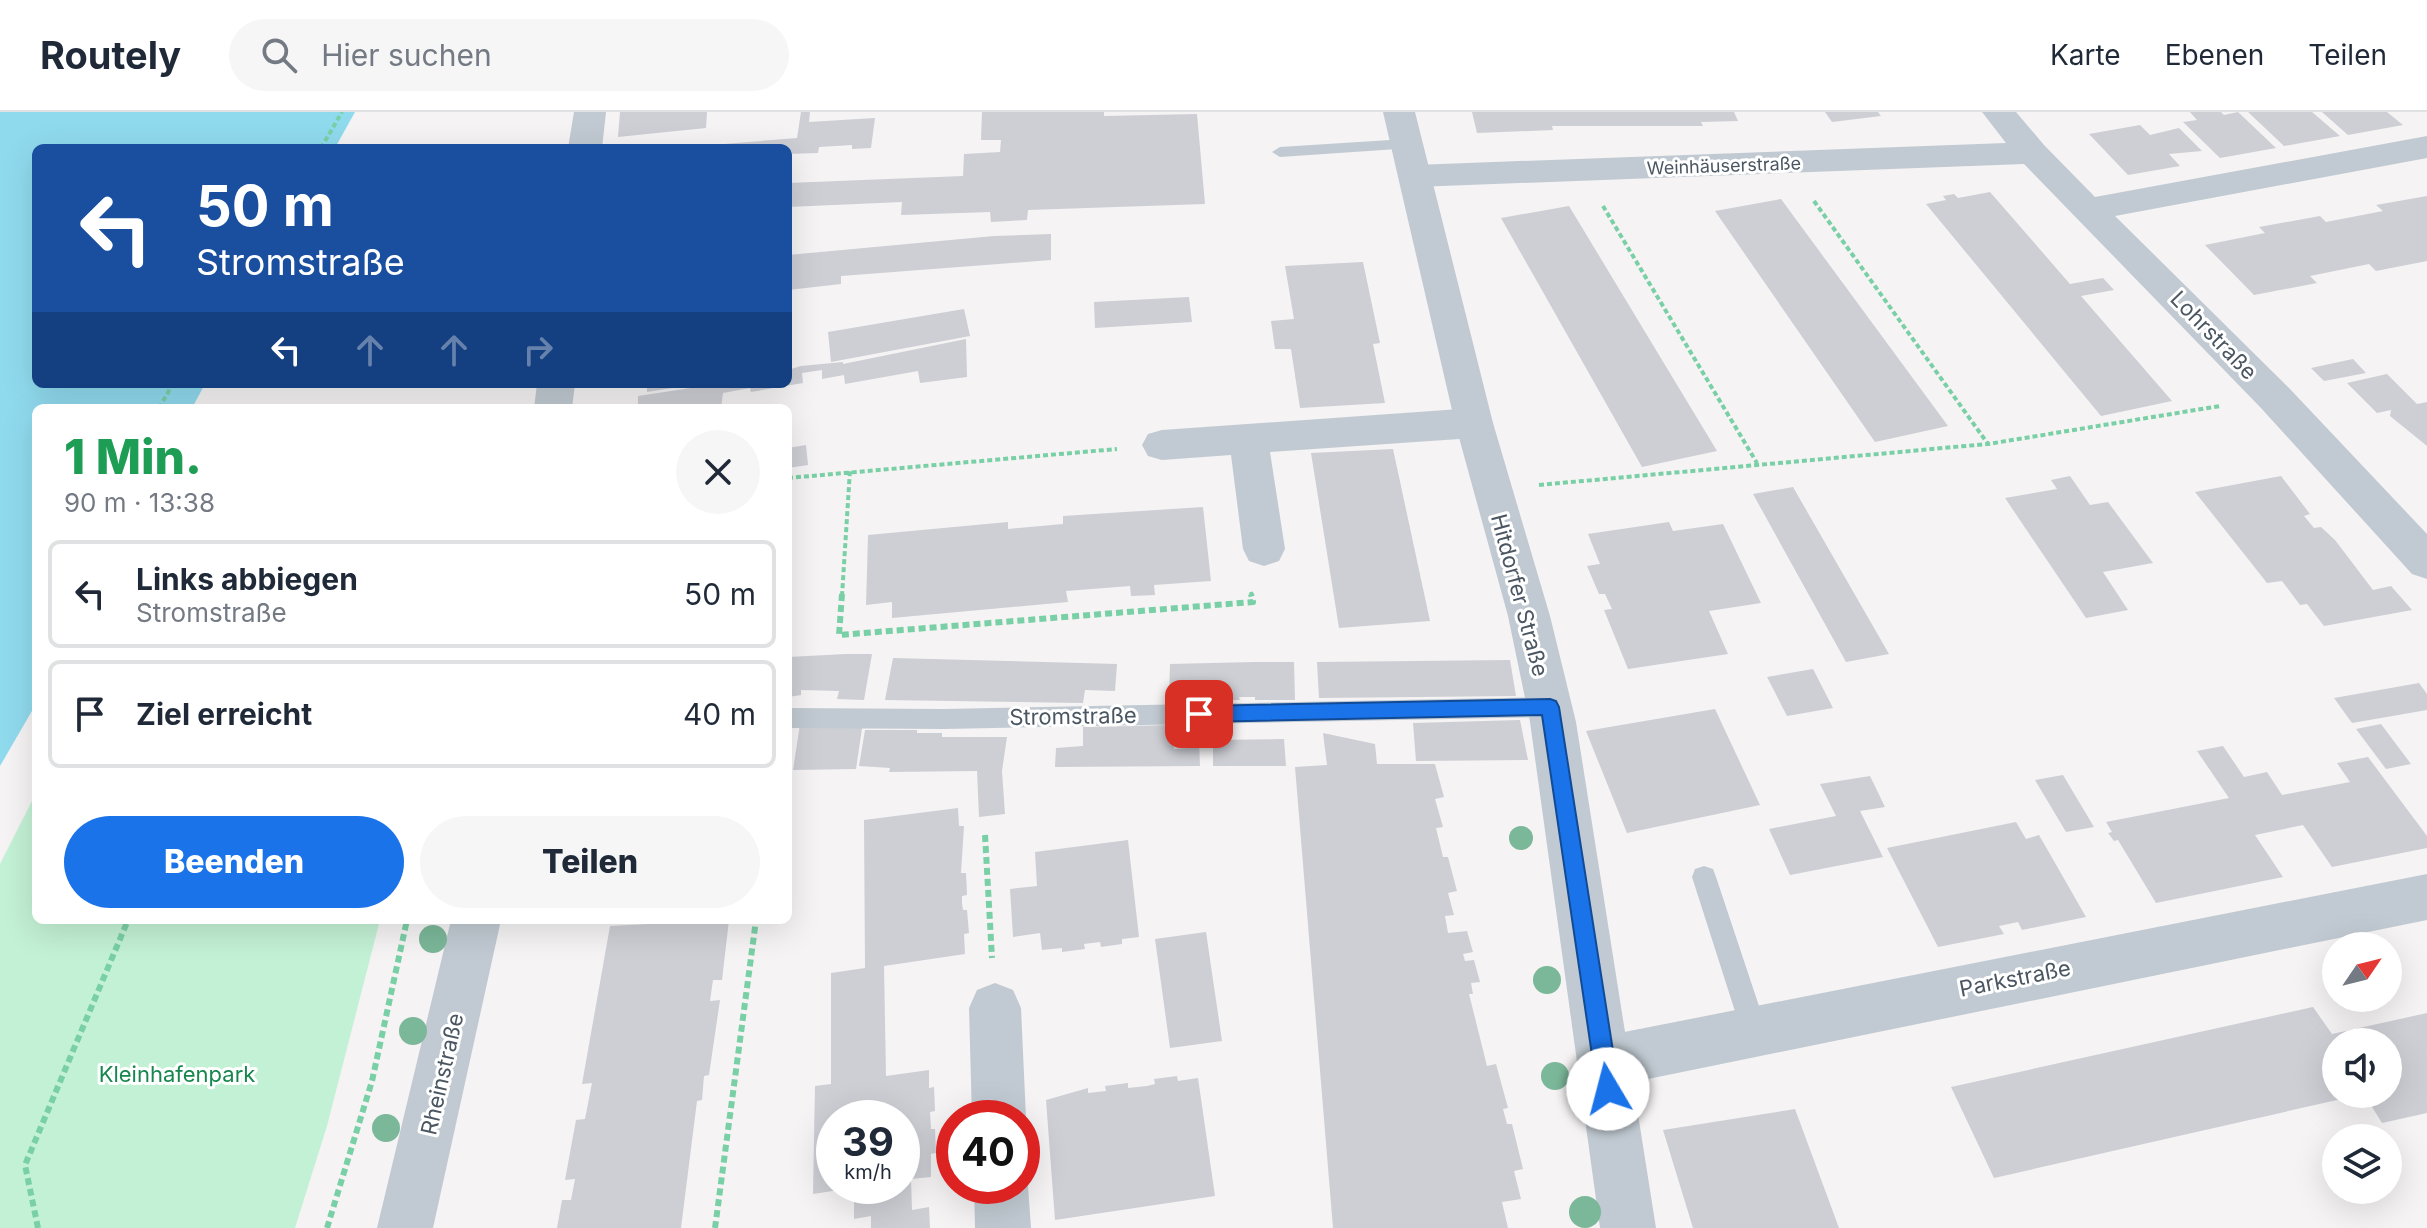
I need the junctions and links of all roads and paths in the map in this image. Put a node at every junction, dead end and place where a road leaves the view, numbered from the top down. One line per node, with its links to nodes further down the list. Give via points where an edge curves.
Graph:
1 (342, 112): 4 (path)
2 (590, 112): 5 (street)
3 (1998, 112): 9 (street, Lohrstraße)
4 (323, 144)
5 (586, 144)
6 (1407, 144): 8 (lane); 11 (street, Weinhäuserstraße); 14 (street, Hitdorfer Straße)
7 (2427, 147): 12 (street)
8 (1280, 152)
9 (2032, 153): 10 (street, Weinhäuserstraße); 12 (street, Lohrstraße)
10 (1787, 164): 11 (street, Weinhäuserstraße); 16 (path)
11 (1582, 171): 18 (path)
12 (2090, 209): 13 (street, Lohrstraße)
13 (2275, 398): 16 (path); 23 (street, Lohrstraße)
14 (1474, 423): 15 (street); 21 (street, Hitdorfer Straße)
15 (1248, 439): 17 (street); 22 (street)
16 (1988, 444): 18 (path)
17 (1162, 445): 19 (path)
18 (1757, 463): 21 (path)
19 (850, 470): 20 (path); 22 (path, via 839,635 1253,602 1245,551)
20 (792, 477)
21 (1492, 490): 24 (street, Hitdorfer Straße)
22 (1264, 549)
23 (2427, 562)
24 (1550, 707): 25 (lane, Stromstraße); 35 (street, Hitdorfer Straße)
25 (792, 718)
26 (985, 835): 33 (path)
27 (1704, 877): 34 (lane)
28 (2427, 897): 34 (street, Parkstraße)
29 (126, 924): 38 (path, via 25,1165)
30 (406, 924): 39 (path, via 372,1081)
31 (475, 924): 40 (street, Rheinstraße)
32 (755, 924): 41 (path)
33 (995, 1008): 36 (street)
34 (1754, 1030): 35 (street, Parkstraße)
35 (1604, 1062): 43 (street, Hitdorfer Straße)
36 (998, 1100)
37 (1002, 1204): 42 (street)
38 (38, 1228)
39 (327, 1228)
40 (405, 1228)
41 (715, 1228)
42 (1003, 1228)
43 (1628, 1228)

